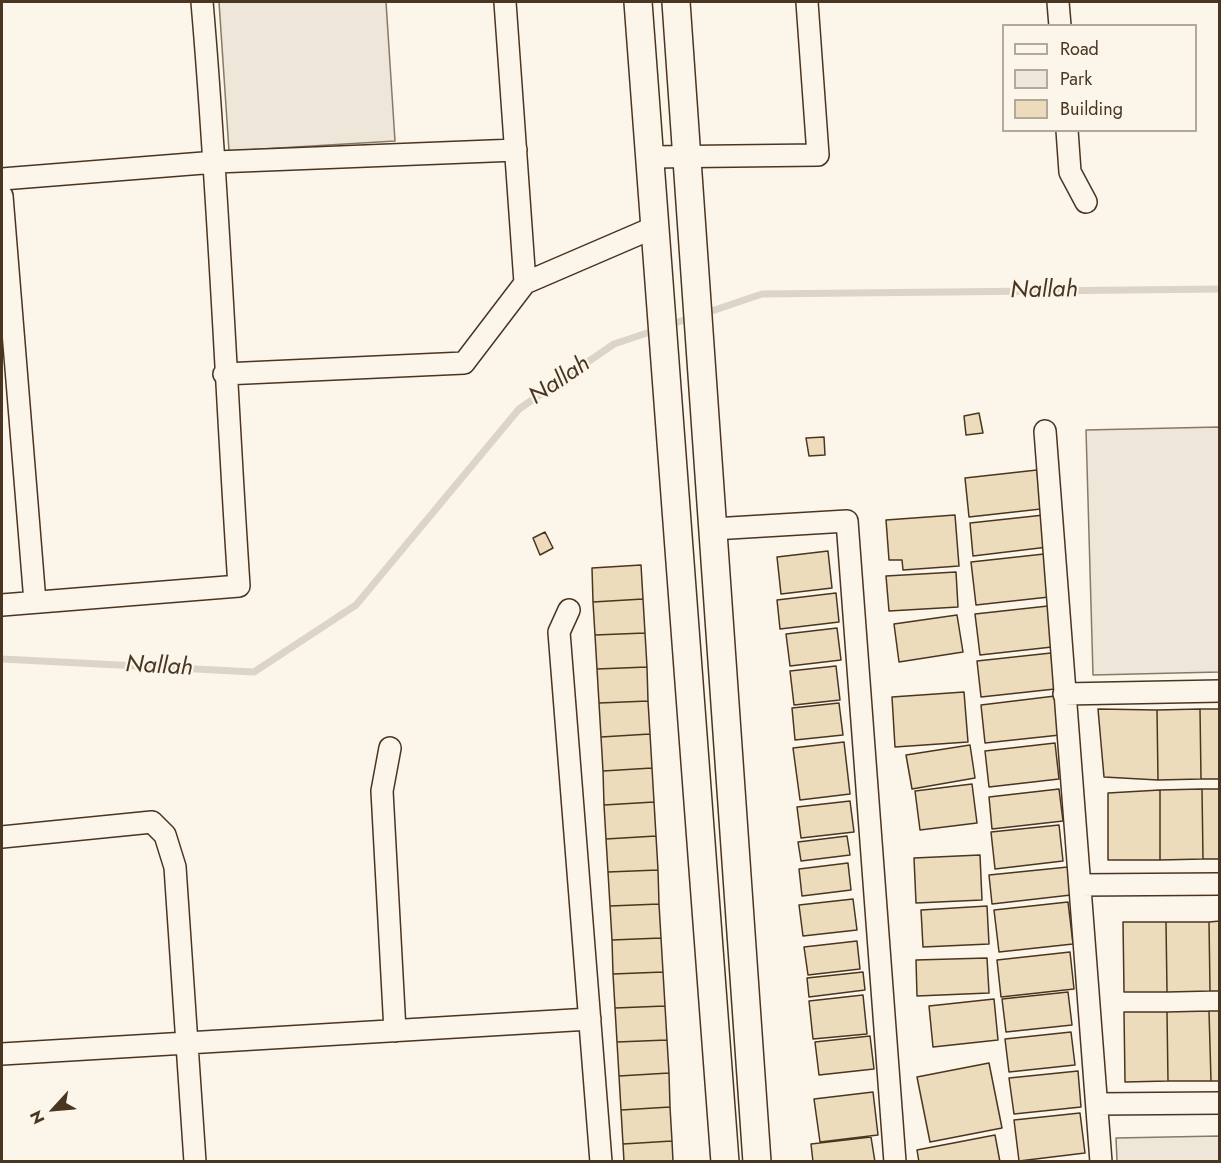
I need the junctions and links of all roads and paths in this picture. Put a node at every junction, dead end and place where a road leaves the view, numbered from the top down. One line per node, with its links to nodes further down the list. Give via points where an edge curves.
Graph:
1 (202, 2): 12 (street)
2 (505, 2): 9 (street)
3 (638, 2): 10 (street)
4 (676, 2): 11 (street)
5 (807, 2): 11 (street, via 818,155)
6 (1058, 2): 7 (street)
7 (1060, 24)
8 (1067, 132): 15 (street, via 1070,172)
9 (516, 150): 12 (street); 17 (street)
10 (650, 157): 11 (street); 16 (street)
11 (687, 157): 20 (street)
12 (216, 162): 13 (street); 18 (street)
13 (2, 178)
14 (2, 196): 21 (street)
15 (1086, 202)
16 (656, 237): 17 (street); 38 (street)
17 (525, 283): 18 (street, via 464,363)
18 (225, 374): 21 (street, via 239,586)
19 (1045, 431): 25 (street)
20 (713, 529): 39 (street); 40 (street, via 847,521)
21 (35, 602): 22 (street)
22 (2, 605)
23 (569, 610): 30 (street, via 559,632)
24 (1220, 691): 25 (street)
25 (1064, 694): 29 (street)
26 (390, 748): 31 (street, via 382,791)
27 (2, 837): 32 (street, via 152,822 165,835 174,867)
28 (1220, 884): 29 (street)
29 (1080, 885): 35 (street)
30 (590, 1019): 31 (street); 37 (street)
31 (395, 1031): 32 (street)
32 (187, 1043): 33 (street); 36 (street)
33 (2, 1054)
34 (1220, 1103): 35 (street)
35 (1097, 1104): 41 (street)
36 (195, 1161)
37 (601, 1161)
38 (725, 1161)
39 (757, 1161)
40 (895, 1161)
41 (1101, 1161)

